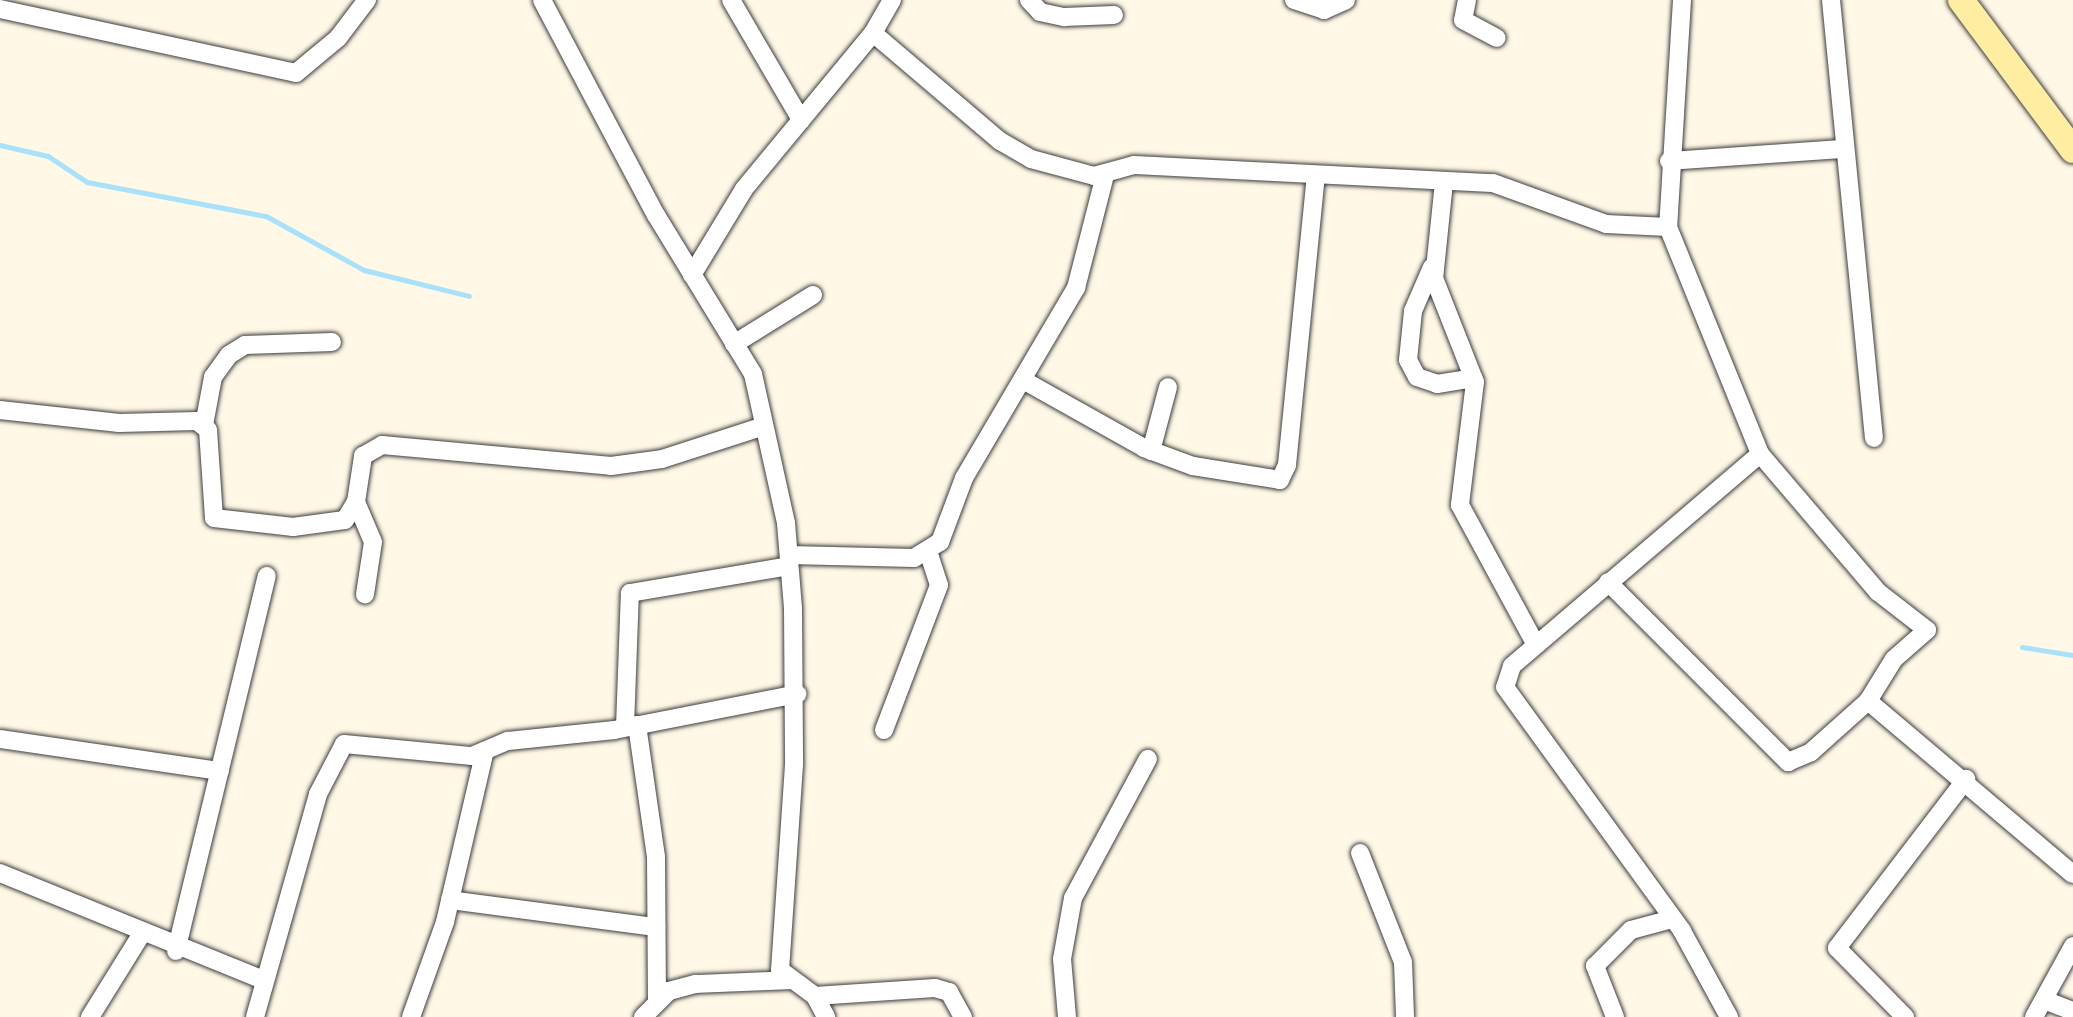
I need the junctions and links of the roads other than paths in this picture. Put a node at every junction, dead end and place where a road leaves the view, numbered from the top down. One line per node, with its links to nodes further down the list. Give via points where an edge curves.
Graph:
1 (367, 0): 12 (street, via 338,38 296,73)
2 (542, 0): 25 (street)
3 (731, 0): 16 (street)
4 (892, 0): 14 (street)
5 (1029, 0): 13 (street, via 1040,12 1064,17)
6 (1294, 0): 7 (street, via 1324,10)
7 (1346, 0)
8 (1467, 0): 15 (street, via 1463,20)
9 (1682, 0): 19 (street)
10 (1831, 0): 17 (street)
11 (1961, 0): 18 (main road)
12 (0, 9)
13 (1114, 15)
14 (873, 33): 16 (street); 20 (street, via 1000,141 1031,159)
15 (1497, 38)
16 (801, 120): 25 (street, via 744,189)
17 (1840, 149): 19 (street); 36 (street)
18 (2073, 150)
19 (1669, 161): 23 (street)
20 (1105, 175): 21 (street, via 1134,165); 30 (street, via 1076,288)
21 (1316, 177): 22 (street); 37 (street, via 1284,474 1270,482)
22 (1444, 182): 23 (street, via 1520,188 1606,224); 24 (street)
23 (1668, 227): 38 (street)
24 (1432, 267): 29 (street); 29 (street, via 1413,311 1408,360 1417,377 1437,384)
25 (692, 275): 28 (street)
26 (813, 295): 28 (street)
27 (332, 342): 33 (street, via 245,345 229,355 213,377)
28 (734, 344): 34 (street, via 753,374)
29 (1474, 378): 45 (street, via 1460,505)
30 (1023, 380): 37 (street); 40 (street)
31 (1168, 387): 37 (street)
32 (3, 410): 33 (street); 35 (street)
33 (204, 425): 39 (street, via 211,510 224,523 335,526)
34 (764, 426): 39 (street, via 662,459 611,466 382,445 363,456); 41 (street)
35 (0, 428)
36 (1874, 438)
37 (1151, 451)
38 (1760, 454): 43 (street); 47 (street, via 1878,592 1927,630 1894,659)
39 (356, 502): 44 (street, via 373,542)
40 (928, 552): 41 (street, via 914,558); 49 (street, via 939,585)
41 (789, 560): 46 (street); 48 (street, via 630,593)
42 (267, 576): 53 (street)
43 (1608, 582): 45 (street); 47 (street, via 1788,762 1811,752)
44 (365, 594)
45 (1536, 645): 59 (street, via 1506,677 1512,702)
46 (797, 694): 48 (street); 65 (street, via 778,954)
47 (1868, 701): 54 (street)
48 (631, 726): 51 (street, via 508,741); 60 (street, via 651,808)
49 (884, 730)
50 (0, 739): 53 (street)
51 (484, 755): 58 (street); 64 (street, via 381,744 339,749)
52 (1148, 759): 76 (street, via 1073,898 1062,959)
53 (220, 771): 63 (street)
54 (1966, 779): 57 (street); 80 (street, via 1837,948)
55 (1360, 853): 77 (street, via 1403,962)
56 (0, 873): 61 (street)
57 (2073, 874)
58 (450, 900): 60 (street); 72 (street)
59 (1672, 919): 78 (street, via 1631,930 1595,966); 79 (street)
60 (656, 927): 67 (street)
61 (143, 932): 63 (street); 70 (street)
62 (2073, 946): 68 (street)
63 (176, 951): 64 (street)
64 (263, 980): 71 (street)
65 (790, 980): 66 (street); 67 (street, via 696,984)
66 (815, 996): 74 (street); 75 (street, via 935,988 949,992)
67 (657, 999): 73 (street)
68 (2044, 1000): 69 (street); 81 (street)
69 (2073, 1011)
70 (90, 1017)
71 (255, 1017)
72 (411, 1017)
73 (643, 1017)
74 (826, 1017)
75 (963, 1017)
76 (1067, 1017)
77 (1405, 1017)
78 (1615, 1017)
79 (1729, 1017)
80 (1905, 1017)
81 (2034, 1017)

